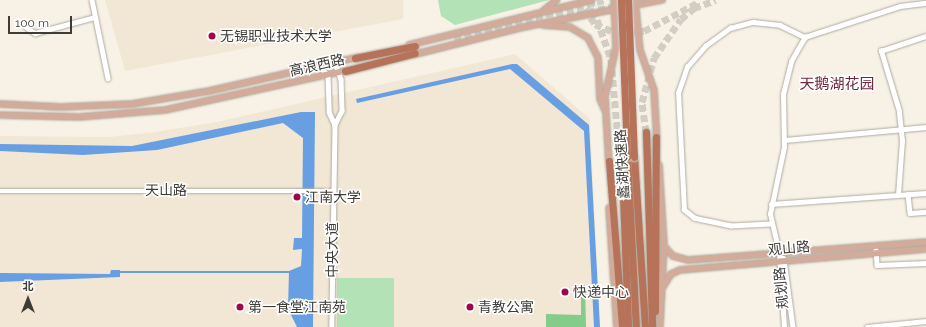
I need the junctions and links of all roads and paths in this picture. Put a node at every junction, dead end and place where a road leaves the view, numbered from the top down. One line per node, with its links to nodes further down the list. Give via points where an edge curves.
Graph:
1 (92, 0): 11 (street)
2 (557, 0): 10 (main road)
3 (592, 0): 10 (main road, 高浪西路)
4 (614, 0): 9 (main road)
5 (621, 0): 32 (highway, 蠡湖快速路, bridge)
6 (662, 0): 7 (main road, 高浪西路)
7 (633, 1): 9 (main road, 高浪西路); 30 (main road, via 640,50 654,90); 32 (highway, 蠡湖快速路, bridge)
8 (926, 4): 15 (street, via 900,6)
9 (614, 8): 13 (main road, 高浪西路); 25 (main road, via 616,47 605,96)
10 (541, 12): 16 (main road, 高浪西路)
11 (95, 17): 12 (street, via 35,33); 22 (street)
12 (26, 27)
13 (524, 27): 19 (main road, 高浪西路); 25 (main road, via 570,27 588,38 596,50 600,99)
14 (926, 36): 28 (street, via 882,51 899,111)
15 (805, 37): 31 (street, via 791,61 783,94); 42 (street, via 780,25 767,23 753,22 730,28 705,46 687,67 678,93 684,210 694,218 731,226)
16 (355, 58): 17 (main road, 高浪西路); 19 (highway, via 415,50)
17 (335, 62): 18 (main road, 高浪西路); 20 (street)
18 (319, 66): 21 (street); 23 (main road, 高浪西路, via 209,91 132,104 61,107)
19 (345, 71): 20 (main road, 高浪西路)
20 (336, 73): 21 (main road, 高浪西路); 26 (street, via 341,79 342,111)
21 (328, 75): 24 (main road, 高浪西路, via 153,112 79,117); 26 (street, via 329,112)
22 (108, 78)
23 (0, 104)
24 (0, 115)
25 (608, 117): 33 (main road)
26 (335, 125): 35 (street, 中央大道)
27 (926, 127): 28 (street)
28 (901, 130): 31 (street); 39 (street)
29 (646, 132): 58 (highway)
30 (656, 137): 44 (main road); 58 (highway)
31 (784, 140): 40 (street)
32 (630, 157): 56 (highway, 蠡湖快速路); 57 (highway, 蠡湖快速路)
33 (609, 161): 53 (main road); 54 (highway)
34 (0, 191): 35 (street, 天山路)
35 (332, 191): 52 (street, 中央大道)
36 (926, 193): 37 (street)
37 (908, 194): 39 (street); 41 (street, via 910,213)
38 (623, 195): 55 (highway)
39 (898, 195): 40 (street)
40 (771, 204): 42 (street)
41 (926, 212)
42 (771, 224): 47 (street)
43 (926, 242): 46 (main road, 观山路)
44 (664, 244): 47 (main road, 观山路, via 666,251 680,260); 50 (main road)
45 (926, 249): 46 (main road, 观山路)
46 (876, 250): 47 (main road, 观山路); 48 (main road, 观山路); 49 (street, via 876,265)
47 (779, 253): 48 (street, 规划路)
48 (781, 260): 50 (main road, 观山路, via 680,270 671,274); 60 (street, 规划路); 61 (street, 规划路)
49 (926, 263)
50 (662, 288): 59 (main road)
51 (926, 321): 62 (street)
52 (332, 327)
53 (617, 327)
54 (622, 327)
55 (628, 327)
56 (636, 327)
57 (645, 327)
58 (653, 327)
59 (660, 327)
60 (784, 327)
61 (793, 327)
62 (867, 327)

